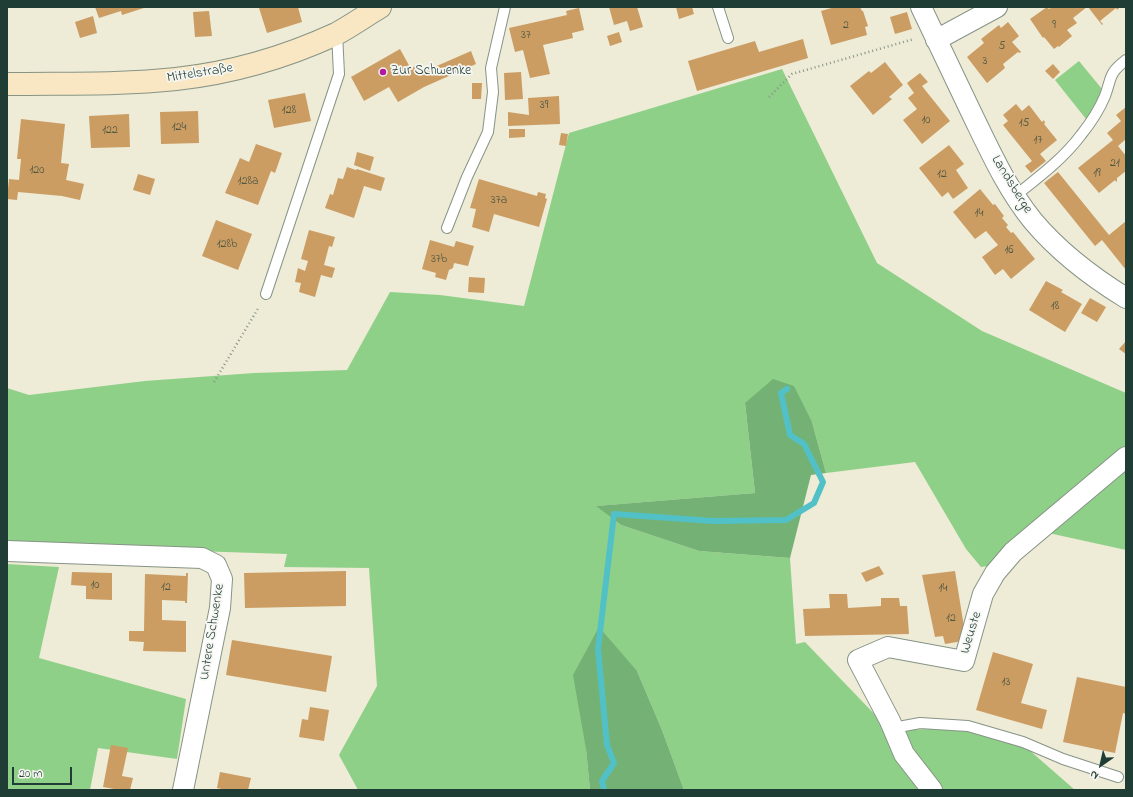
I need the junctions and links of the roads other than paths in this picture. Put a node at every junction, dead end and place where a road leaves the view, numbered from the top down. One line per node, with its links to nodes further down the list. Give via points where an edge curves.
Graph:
1 (380, 7): 6 (main road, Mittelstraße)
2 (504, 7): 12 (lane, via 491,68 493,92 488,132)
3 (718, 7): 8 (lane)
4 (921, 7): 7 (street, Landsberge)
5 (997, 7): 7 (street)
6 (337, 33): 10 (main road, Mittelstraße, via 257,64 177,79); 13 (lane, via 339,74)
7 (935, 37): 11 (street, Landsberge, via 997,166)
8 (728, 38)
9 (1126, 60): 11 (lane, via 1110,77 1105,97 1081,135 1053,166)
10 (7, 84)
11 (1015, 196): 14 (street, Landsberge, via 1059,248)
12 (447, 228)
13 (266, 294)
14 (1126, 298)
15 (1126, 457): 17 (street, Weuste, via 1013,552 995,573 983,594 964,661 888,647 858,660)
16 (7, 551): 19 (street, Untere Schwenke, via 202,558 216,565 222,579 220,608)
17 (893, 728): 18 (lane, via 920,723 968,726 1023,742); 20 (street, Weuste, via 904,754)
18 (1118, 778)
19 (183, 790)
20 (932, 790)

